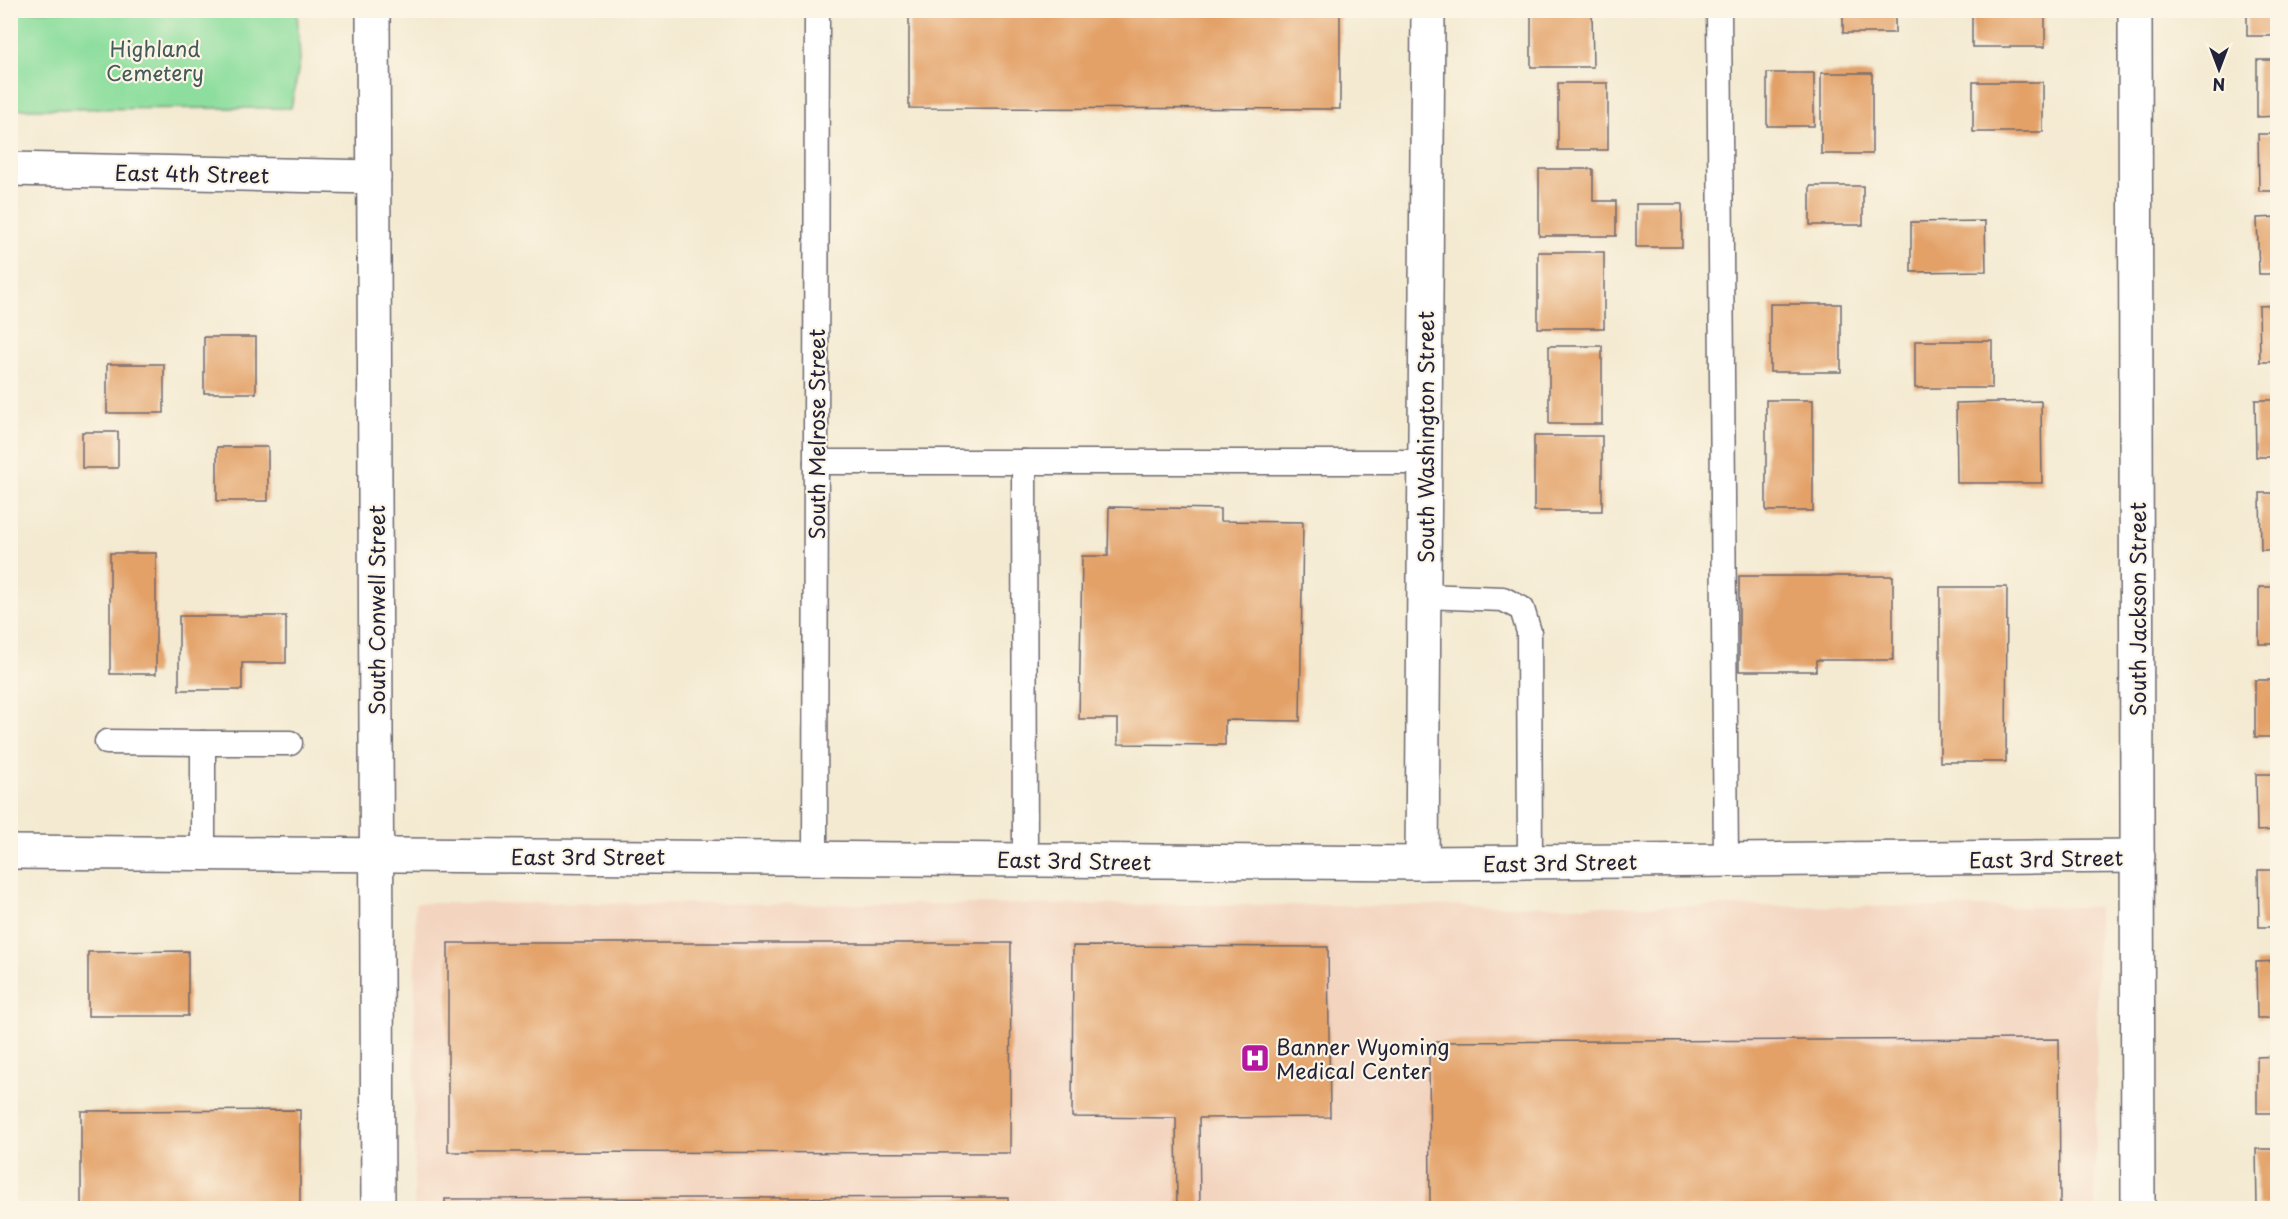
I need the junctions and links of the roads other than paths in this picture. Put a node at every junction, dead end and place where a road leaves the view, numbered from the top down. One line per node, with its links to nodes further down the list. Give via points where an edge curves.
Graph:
1 (374, 10): 7 (street, South Conwell Street)
2 (817, 10): 8 (lane, South Melrose Street)
3 (1428, 10): 10 (street, South Washington Street)
4 (1719, 10): 21 (lane)
5 (2135, 10): 18 (street, South Jackson Street)
6 (10, 169): 7 (street, East 4th Street)
7 (374, 177): 17 (street, South Conwell Street)
8 (816, 462): 9 (lane); 19 (lane, South Melrose Street)
9 (1024, 462): 10 (lane); 20 (lane)
10 (1425, 462): 11 (street, South Washington Street)
11 (1424, 596): 22 (street, South Washington Street); 23 (lane, via 1503,599 1522,609 1528,632)
12 (107, 742): 13 (lane)
13 (203, 743): 14 (lane); 16 (lane)
14 (290, 743)
15 (10, 852): 16 (street, East 3rd Street)
16 (203, 853): 17 (street, East 3rd Street)
17 (377, 854): 19 (street, East 3rd Street); 24 (street, South Conwell Street)
18 (2138, 856): 21 (street, East 3rd Street); 25 (street, South Jackson Street)
19 (815, 858): 20 (street, East 3rd Street)
20 (1025, 860): 22 (street, East 3rd Street)
21 (1726, 861): 23 (street, East 3rd Street)
22 (1422, 863): 23 (street, East 3rd Street)
23 (1530, 863)
24 (378, 1209)
25 (2138, 1209)

